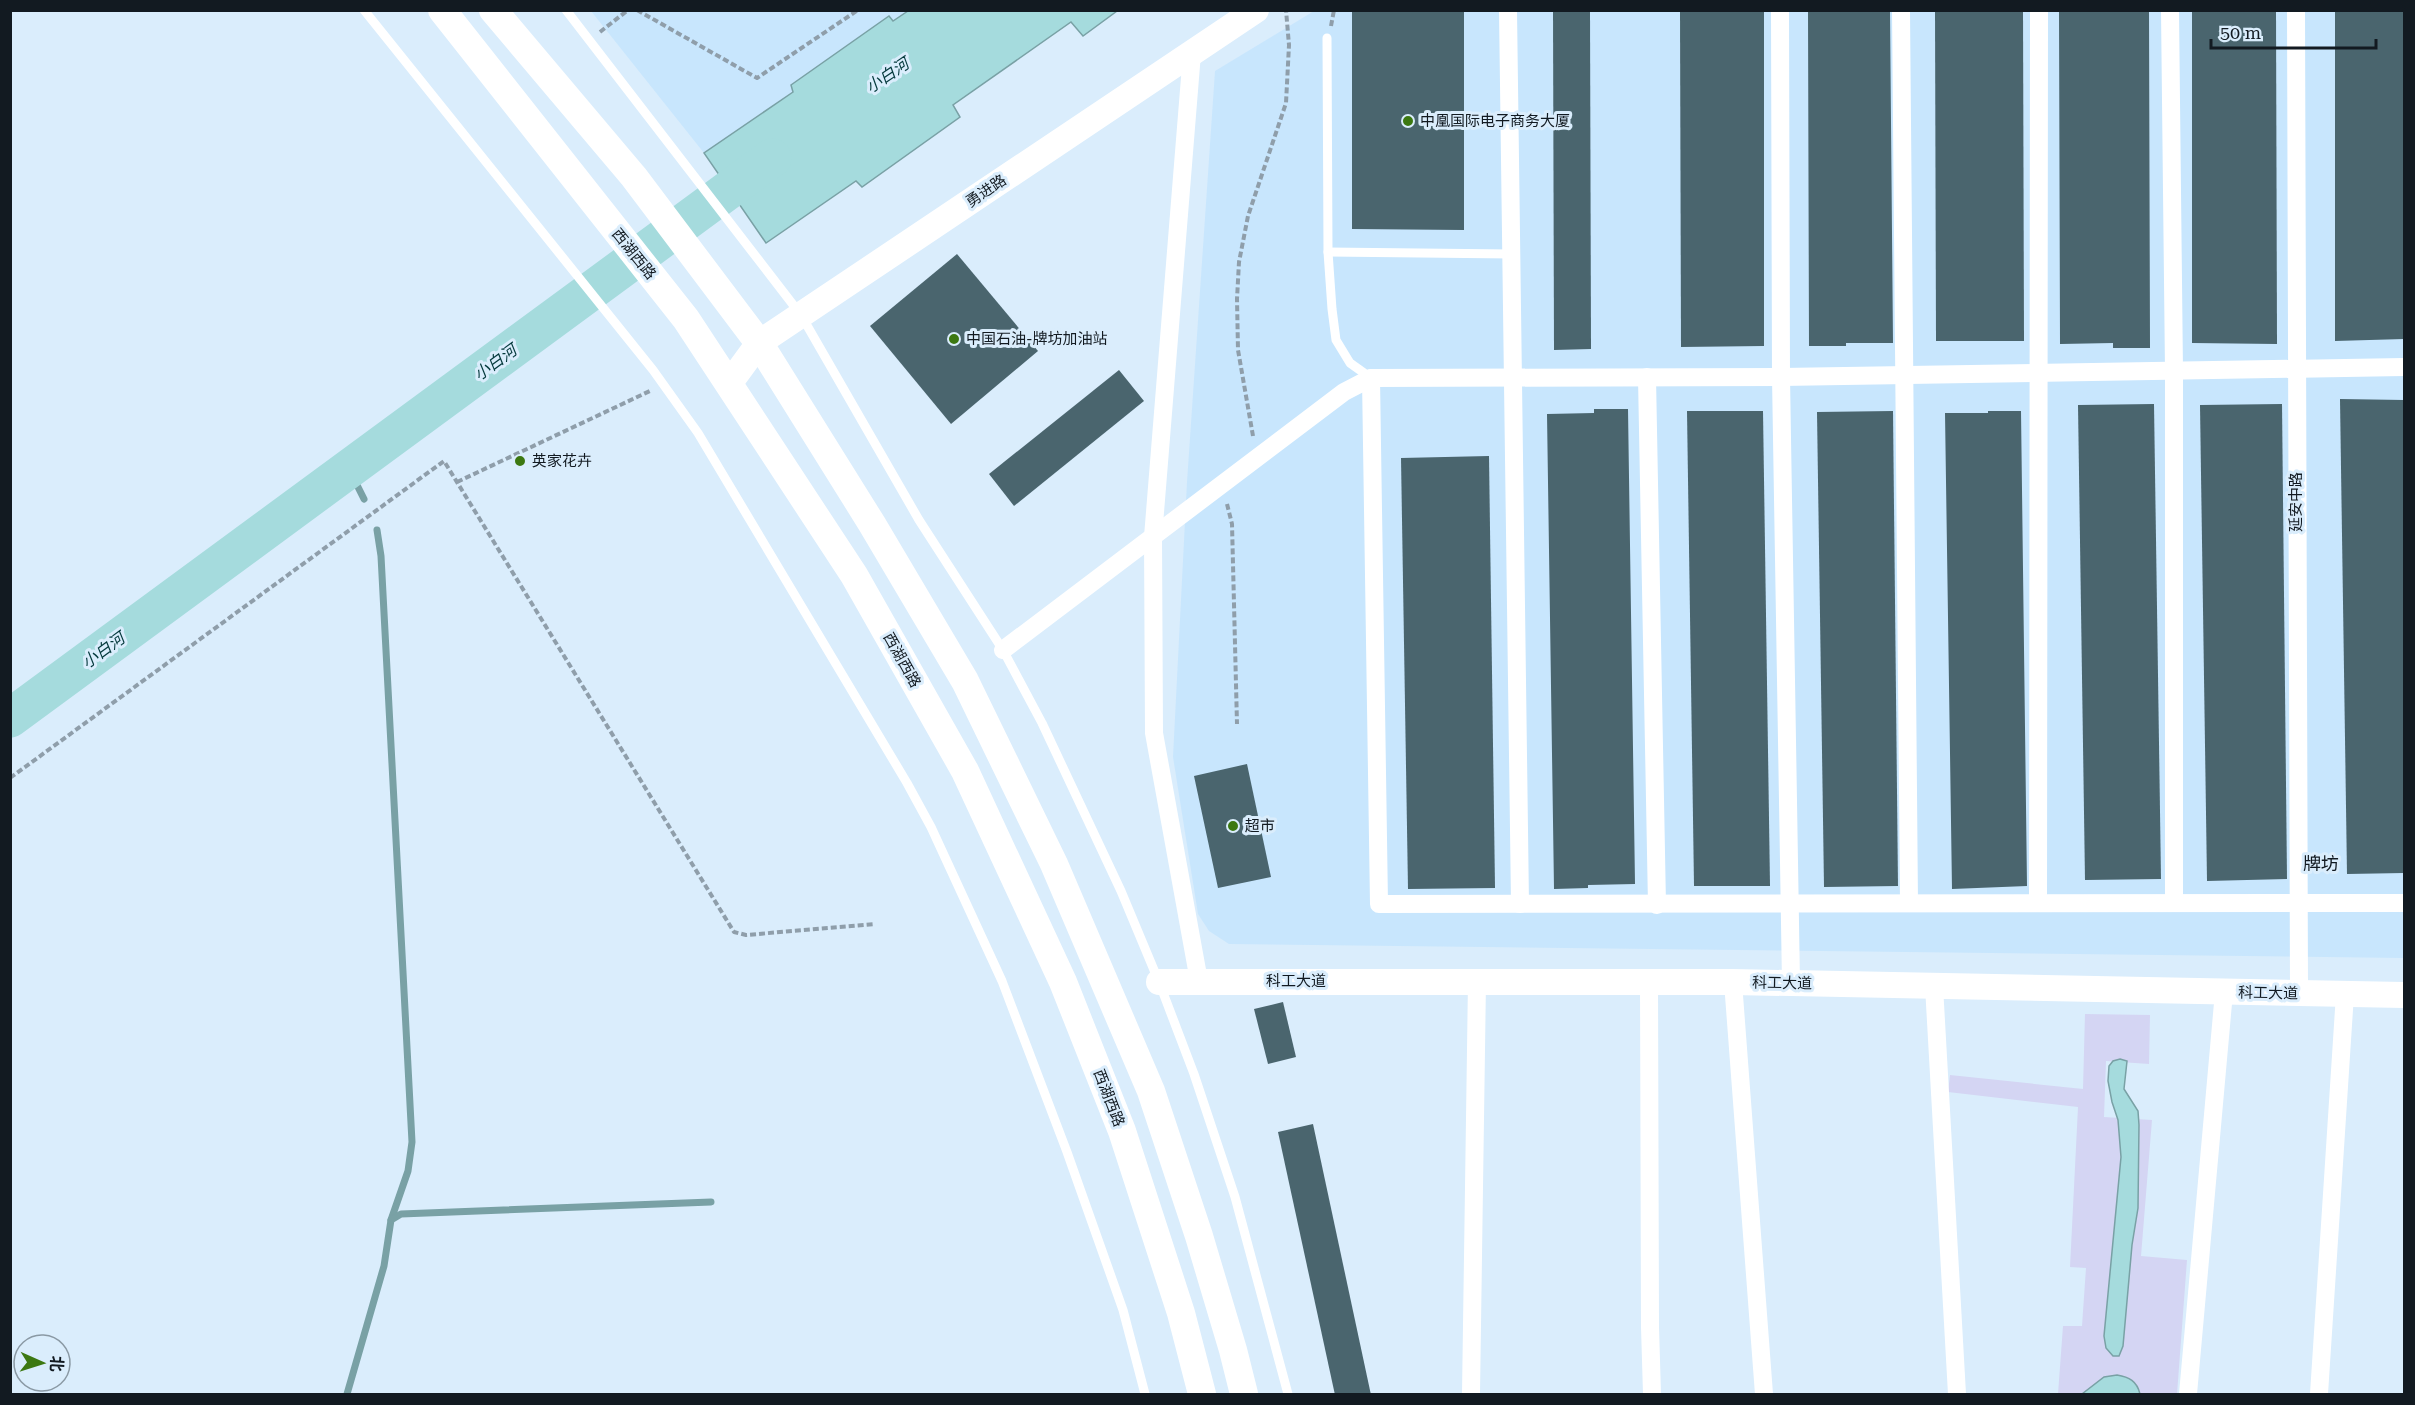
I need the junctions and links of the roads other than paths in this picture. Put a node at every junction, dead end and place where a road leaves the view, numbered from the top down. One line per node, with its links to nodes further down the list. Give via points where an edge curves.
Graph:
1 (364, 10): 49 (lane, via 653,370 698,433 931,826 1002,981 1067,1152 1123,1310)
2 (442, 10): 27 (main road, 西湖西路, via 687,319)
3 (493, 10): 17 (main road, via 634,177)
4 (566, 10): 16 (lane)
5 (1256, 10): 13 (street, 勇进路)
6 (1508, 10): 15 (street)
7 (1780, 10): 24 (street)
8 (1901, 10): 22 (street)
9 (2039, 10): 21 (street)
10 (2170, 10): 20 (street)
11 (2296, 10): 19 (street, 延安中路)
12 (1328, 38): 14 (lane)
13 (1192, 53): 16 (street, 勇进路); 28 (street)
14 (1328, 252): 15 (lane); 25 (lane, via 1336,340 1350,363)
15 (1512, 254): 26 (street)
16 (801, 315): 17 (street, 勇进路); 29 (lane, via 919,520)
17 (759, 343): 27 (street, 勇进路); 51 (main road, via 965,681 1054,864 1151,1091 1199,1236)
18 (2404, 367): 19 (street)
19 (2296, 369): 20 (street); 33 (street, 延安中路)
20 (2174, 371): 21 (street); 30 (street)
21 (2038, 373): 22 (street); 32 (street)
22 (1903, 375): 24 (street); 31 (street)
23 (1647, 377): 24 (street); 26 (street); 36 (street)
24 (1781, 377): 37 (street)
25 (1371, 378): 26 (street); 28 (street, via 1344,392); 35 (street, via 1379,904)
26 (1513, 378): 35 (street)
27 (729, 384): 50 (main road, 西湖西路, via 860,585 965,771 1063,982 1122,1131 1181,1313)
28 (1153, 537): 29 (street); 38 (street, via 1154,733)
29 (1003, 650): 40 (lane, via 1121,891)
30 (2174, 902): 32 (street); 33 (street)
31 (1909, 903): 32 (street); 37 (street)
32 (2038, 903)
33 (2298, 903): 34 (street); 46 (street, 延安中路)
34 (2404, 903)
35 (1520, 904): 36 (street)
36 (1657, 904): 37 (street)
37 (1789, 904): 43 (street)
38 (1197, 970)
39 (1477, 981): 40 (street, 科工大道); 41 (street, 科工大道); 53 (street)
40 (1159, 982): 52 (lane, via 1235,1197)
41 (1649, 982): 42 (street, 科工大道); 54 (street)
42 (1733, 982): 43 (street, 科工大道); 55 (street)
43 (1791, 983): 44 (street, 科工大道)
44 (1934, 986): 45 (street, 科工大道); 56 (street)
45 (2224, 992): 46 (street, 科工大道); 57 (street)
46 (2299, 993): 47 (street, 科工大道)
47 (2345, 994): 48 (street, 科工大道); 58 (street)
48 (2404, 995)
49 (1145, 1395)
50 (1202, 1395)
51 (1244, 1395)
52 (1288, 1395)
53 (1471, 1395)
54 (1652, 1395)
55 (1764, 1395)
56 (1956, 1395)
57 (2188, 1395)
58 (2319, 1395)

